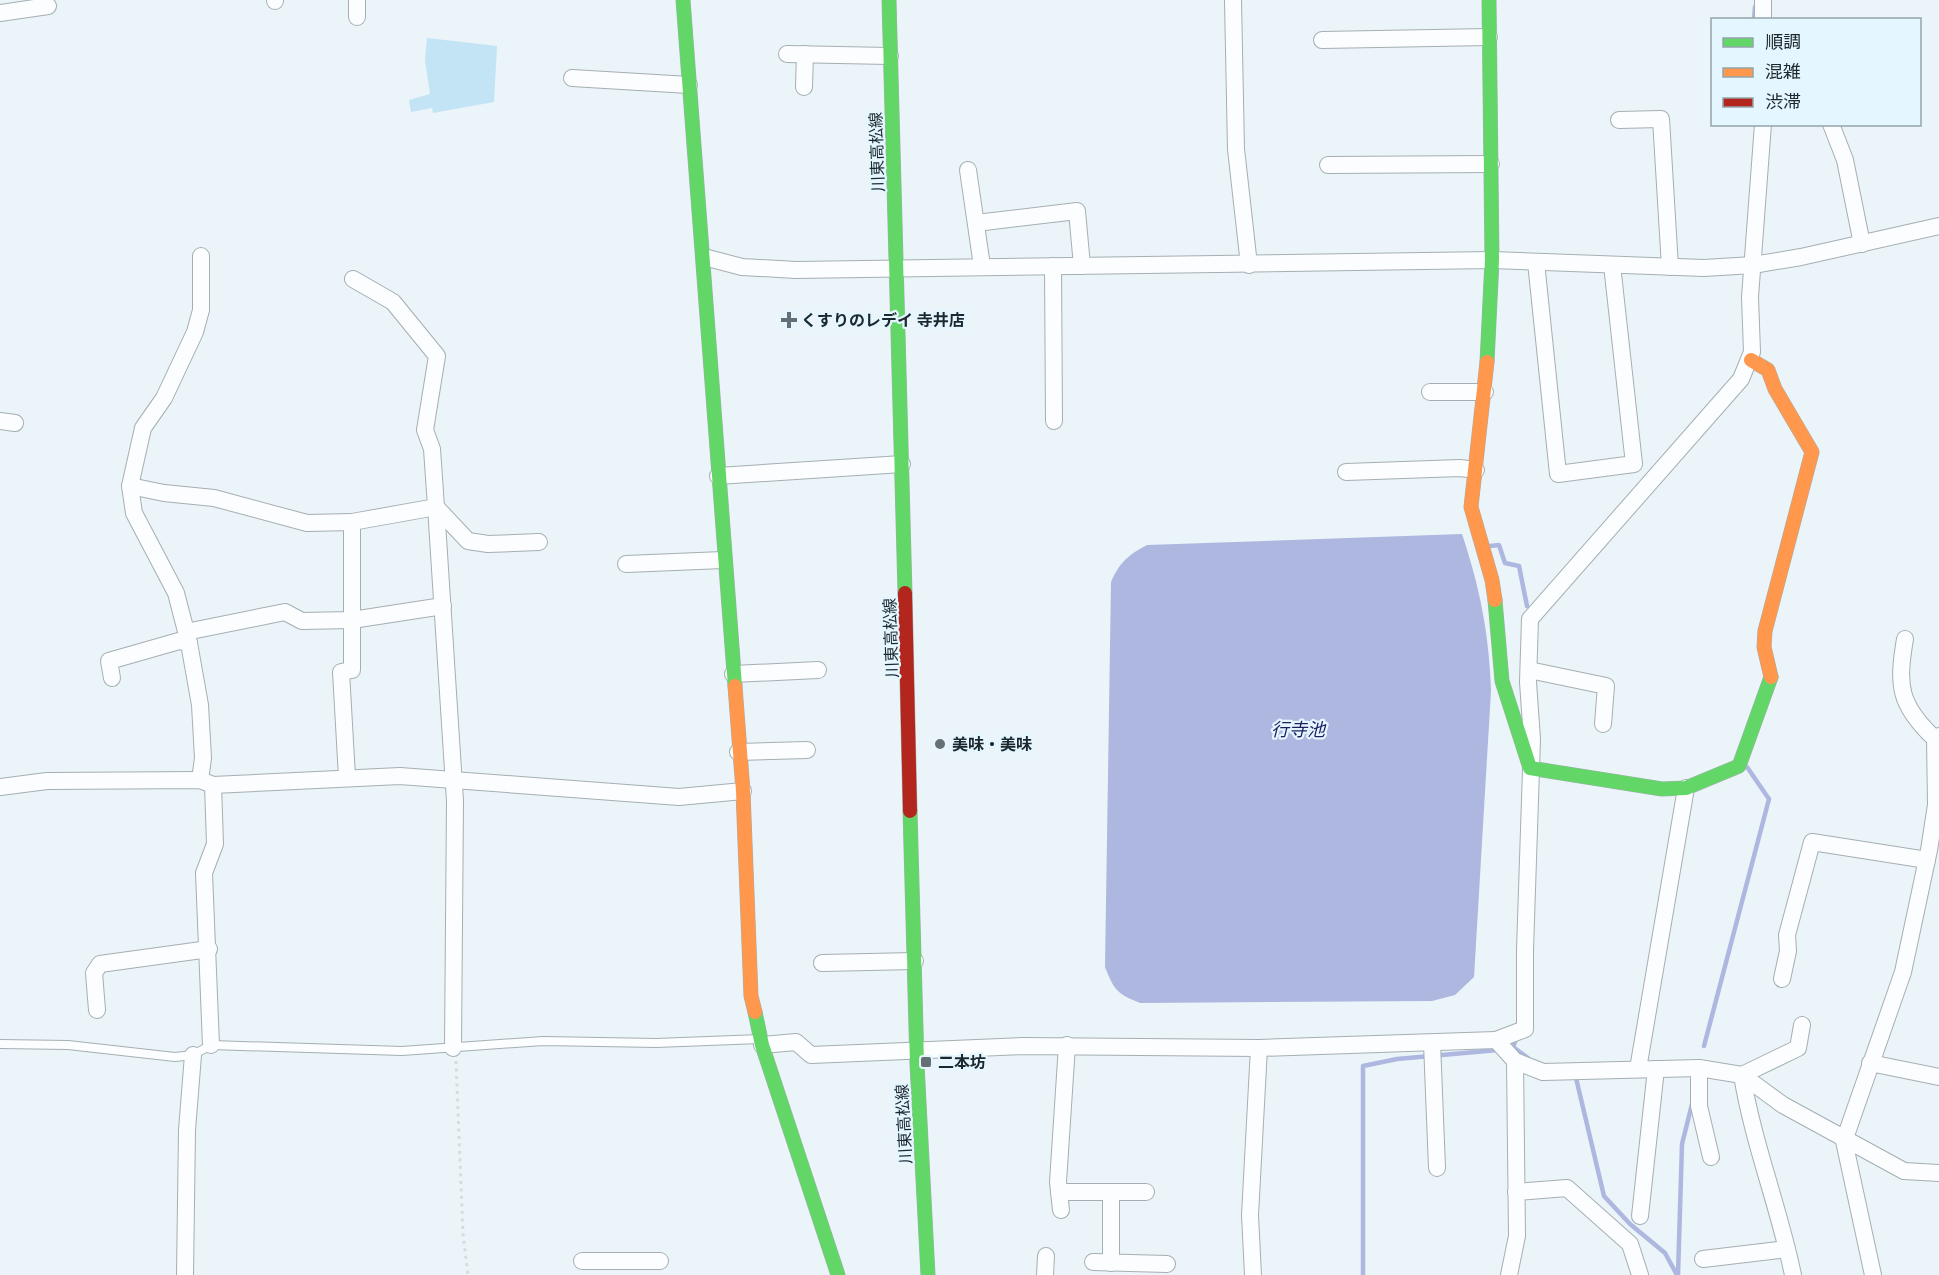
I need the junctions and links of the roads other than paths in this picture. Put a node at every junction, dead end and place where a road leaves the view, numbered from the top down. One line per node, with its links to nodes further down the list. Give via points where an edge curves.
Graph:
1 (357, 0): 10 (street)
2 (683, 0): 18 (street)
3 (889, 0): 16 (street, 川東高松線)
4 (1233, 0): 33 (street, via 1236,149)
5 (1489, 0): 12 (street)
6 (1762, 0): 11 (street)
7 (17, 5): 8 (street); 9 (street)
8 (48, 6)
9 (0, 13)
10 (357, 18)
11 (1762, 18)
12 (1490, 37): 13 (street); 23 (street)
13 (1322, 40)
14 (787, 54): 15 (street)
15 (805, 54): 16 (street); 19 (street)
16 (890, 56): 39 (street, 川東高松線)
17 (572, 78): 18 (street)
18 (689, 85): 30 (street)
19 (804, 87)
20 (1619, 120): 40 (street, via 1661,119)
21 (1763, 126): 35 (street)
22 (1832, 126): 28 (street, via 1845,160)
23 (1491, 164): 24 (street); 31 (street)
24 (1328, 165)
25 (968, 170): 26 (street)
26 (976, 223): 36 (street); 38 (street, via 1077,211)
27 (1939, 226): 28 (street)
28 (1862, 244): 35 (street)
29 (201, 256): 50 (street, via 201,310 195,332 164,398 143,428)
30 (704, 257): 39 (street, via 741,267); 49 (street)
31 (1492, 260): 32 (street); 33 (street); 44 (street)
32 (1536, 262): 34 (street); 34 (street, via 1558,474 1634,464)
33 (1249, 265): 38 (street)
34 (1612, 265): 40 (street)
35 (1753, 265): 40 (street); 42 (street)
36 (982, 266): 37 (street); 39 (street)
37 (1053, 266): 38 (street); 45 (street)
38 (1082, 266)
39 (896, 267): 46 (street, 川東高松線)
40 (1670, 267)
41 (353, 279): 51 (street, via 393,302 436,356 425,430 432,449)
42 (1751, 360): 61 (street, via 1742,380 1530,619); 73 (street, via 1768,370 1812,452 1766,631 1764,647 1771,676 1739,766)
43 (1430, 392): 44 (street)
44 (1485, 392): 47 (street)
45 (1054, 421)
46 (902, 464): 49 (street); 77 (street, 川東高松線)
47 (1476, 470): 48 (street); 68 (street, via 1471,507 1492,580 1502,681)
48 (1347, 472)
49 (718, 476): 54 (street)
50 (130, 486): 52 (street, via 214,498 307,523); 58 (street, via 134,513 176,593)
51 (436, 507): 52 (street); 53 (street, via 468,542); 56 (street)
52 (352, 522): 57 (street)
53 (539, 542)
54 (723, 560): 55 (street); 62 (street)
55 (627, 564)
56 (443, 606): 57 (street); 70 (street)
57 (352, 620): 58 (street, via 302,621 285,612); 69 (street, via 352,670 340,672)
58 (187, 638): 63 (street, via 110,661); 71 (street, via 200,705)
59 (1905, 639): 65 (street, via 1899,674 1905,702 1918,723)
60 (818, 670): 62 (street)
61 (1529, 670): 64 (street, via 1606,686); 68 (street)
62 (733, 674): 67 (street)
63 (112, 678)
64 (1603, 724)
65 (1937, 738): 75 (street)
66 (807, 750): 67 (street)
67 (738, 752): 74 (street)
68 (1530, 768): 73 (street, via 1662,789); 89 (street, via 1525,1029)
69 (347, 777): 70 (street); 71 (street)
70 (452, 779): 74 (street, via 679,797); 86 (street)
71 (207, 782): 72 (street, via 47,781); 76 (street, via 215,844 204,873)
72 (0, 787)
73 (1686, 788): 95 (street)
74 (743, 791): 82 (street, via 751,996)
75 (1932, 854): 79 (street, via 1812,843 1787,935); 92 (street, via 1903,972)
76 (209, 949): 80 (street, via 100,964 94,973); 84 (street)
77 (915, 961): 78 (street); 90 (street, 川東高松線)
78 (822, 963)
79 (1782, 979)
80 (97, 1010)
81 (1802, 1025): 96 (street, via 1798,1048)
82 (761, 1042): 86 (lane, via 543,1041); 90 (street, via 796,1042 811,1055); 118 (street)
83 (0, 1044): 91 (lane)
84 (212, 1045): 86 (lane, via 402,1051); 91 (lane)
85 (1067, 1045): 87 (street); 90 (street); 102 (street)
86 (453, 1048)
87 (1259, 1048): 88 (street); 121 (street, via 1250,1215)
88 (1432, 1050): 89 (street); 100 (street)
89 (1504, 1050): 95 (street, via 1543,1072); 105 (street)
90 (917, 1052): 119 (street, 川東高松線)
91 (193, 1055): 117 (street, via 187,1130)
92 (1870, 1063): 97 (street); 98 (street)
93 (1699, 1068): 94 (street); 96 (street); 99 (street, via 1699,1106)
94 (1656, 1069): 95 (street); 107 (street)
95 (1638, 1070)
96 (1742, 1075): 98 (street, via 1783,1106); 108 (street, via 1748,1111)
97 (1939, 1077)
98 (1844, 1141): 101 (street, via 1904,1171); 125 (street)
99 (1711, 1157)
100 (1437, 1168)
101 (1939, 1173)
102 (1059, 1192): 103 (street); 106 (street)
103 (1111, 1192): 104 (street); 114 (street)
104 (1146, 1192)
105 (1516, 1192): 122 (street, via 1517,1236); 123 (street, via 1567,1188 1630,1244)
106 (1061, 1210)
107 (1640, 1216)
108 (1787, 1249): 110 (street); 124 (street)
109 (1046, 1256): 120 (street)
110 (1703, 1259)
111 (582, 1261): 116 (street)
112 (660, 1261): 116 (street)
113 (1093, 1262): 114 (street)
114 (1111, 1263): 115 (street)
115 (1167, 1264)
116 (628, 1268)
117 (185, 1275)
118 (838, 1275)
119 (928, 1275)
120 (1045, 1275)
121 (1253, 1275)
122 (1509, 1275)
123 (1640, 1275)
124 (1793, 1275)
125 (1873, 1275)

